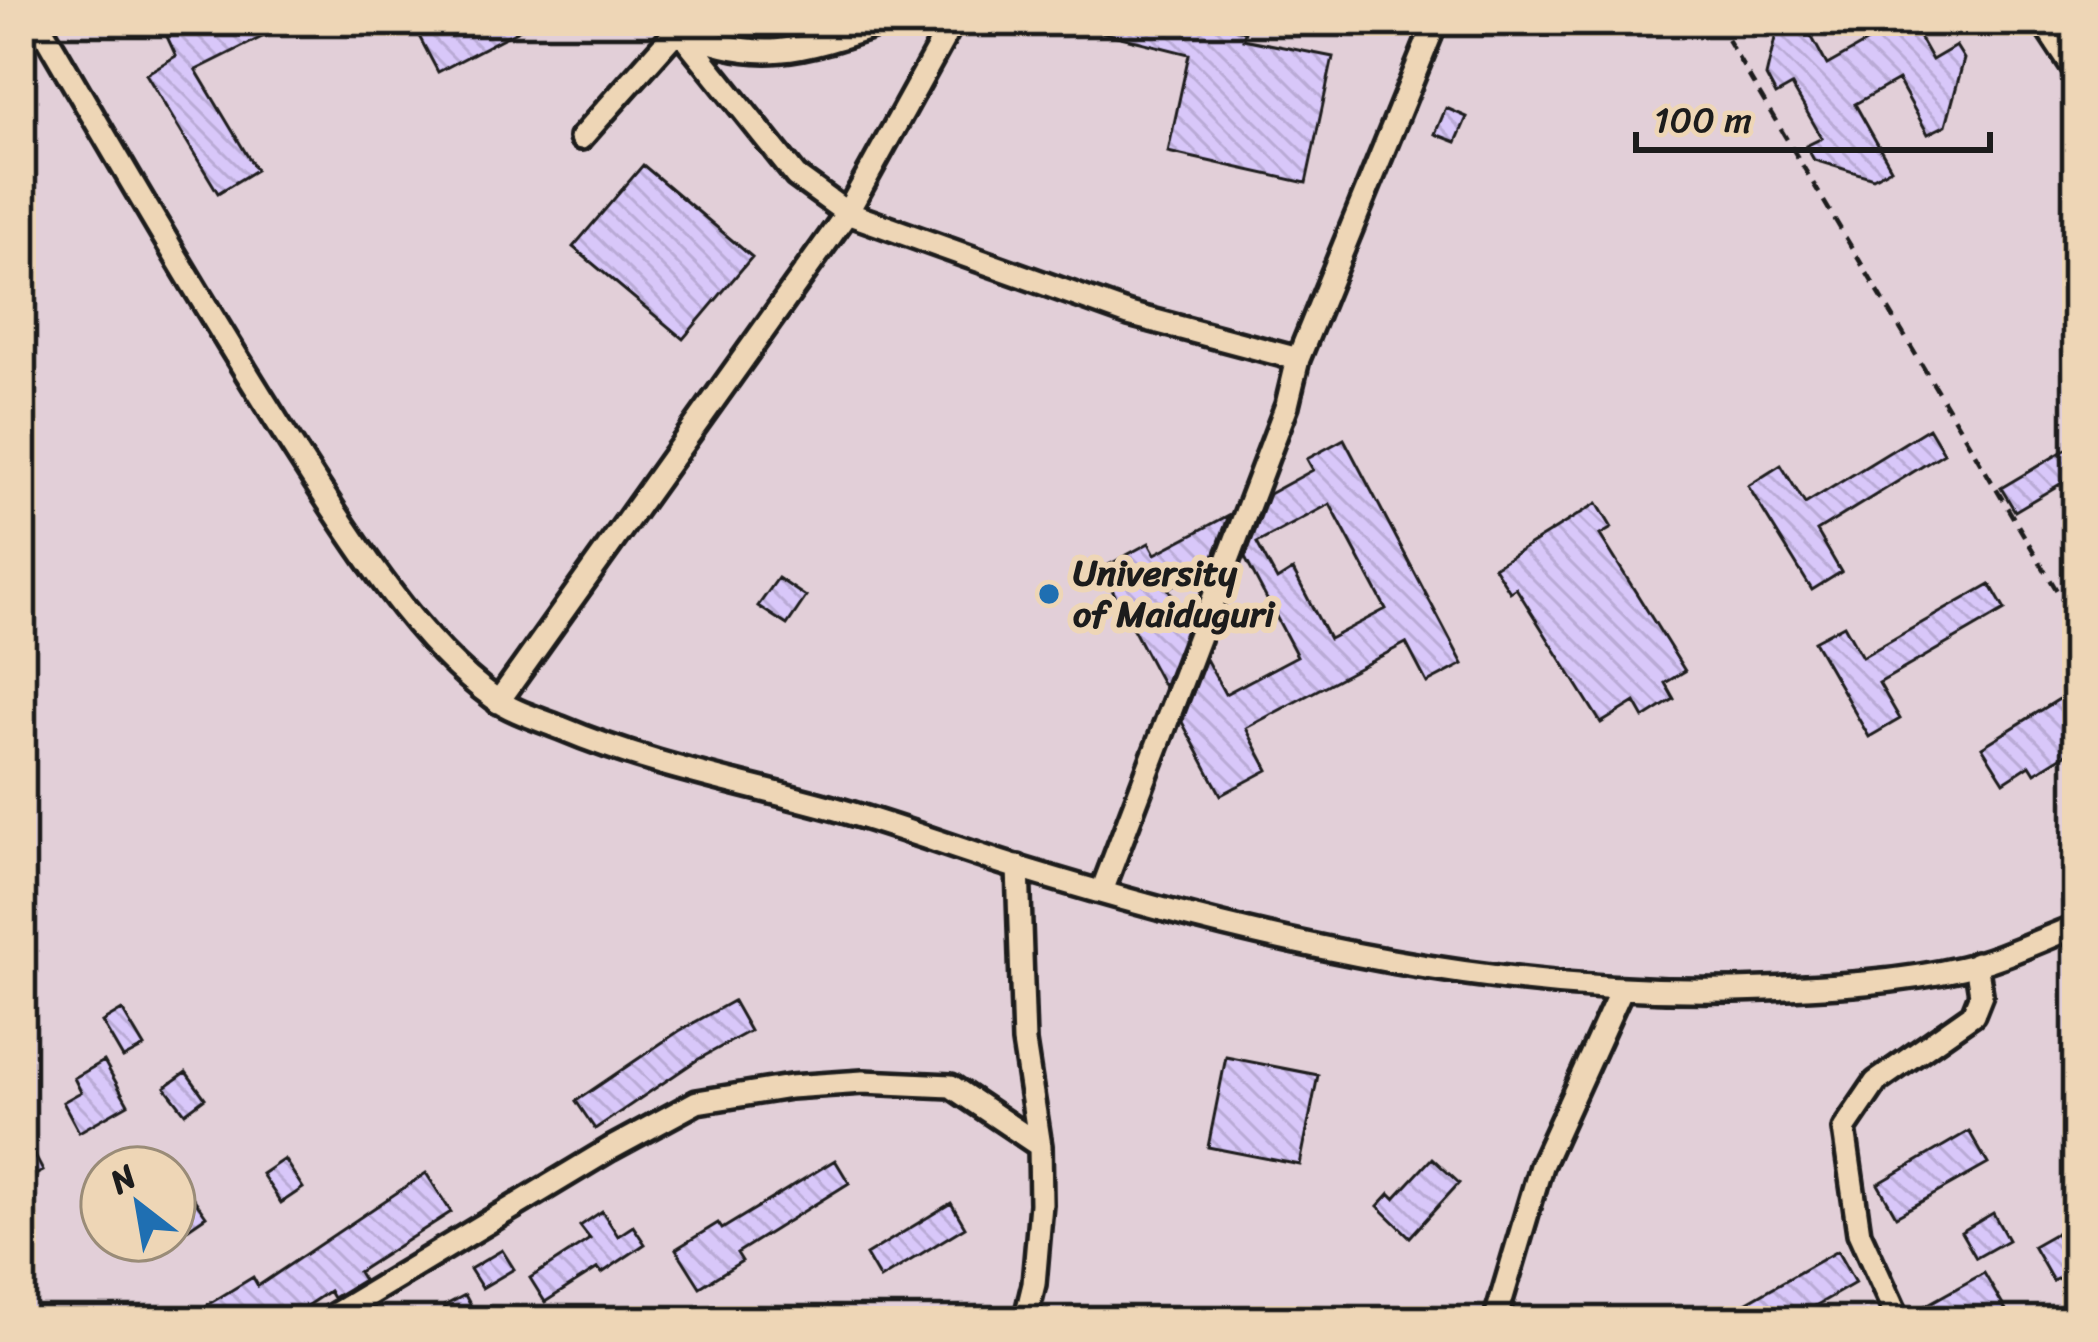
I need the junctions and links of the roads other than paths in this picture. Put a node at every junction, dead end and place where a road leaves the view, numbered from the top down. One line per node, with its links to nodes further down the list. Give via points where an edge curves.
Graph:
1 (890, 21): 5 (street, via 812,47 759,52 716,47)
2 (953, 21): 9 (street)
3 (1436, 21): 10 (street)
4 (2042, 21): 7 (street)
5 (675, 25): 8 (street); 9 (street, via 796,176)
6 (38, 28): 11 (street, via 332,508 435,647)
7 (2077, 74)
8 (581, 138)
9 (847, 213): 10 (street, via 1129,314); 11 (street)
10 (1298, 359): 13 (street)
11 (498, 702): 12 (street, via 707,779 836,809)
12 (1018, 868): 13 (street); 17 (street, via 1024,1042)
13 (1102, 891): 16 (street, via 1352,954)
14 (2077, 926): 15 (street)
15 (1976, 963): 16 (street, via 1860,984); 21 (street, via 1981,994 1973,1014 1876,1082 1844,1129 1859,1233)
16 (1621, 990): 20 (street, via 1541,1166)
17 (1040, 1146): 18 (street, via 951,1086 863,1082 697,1102); 19 (street)
18 (324, 1321)
19 (1025, 1321)
20 (1495, 1321)
21 (1899, 1321)

